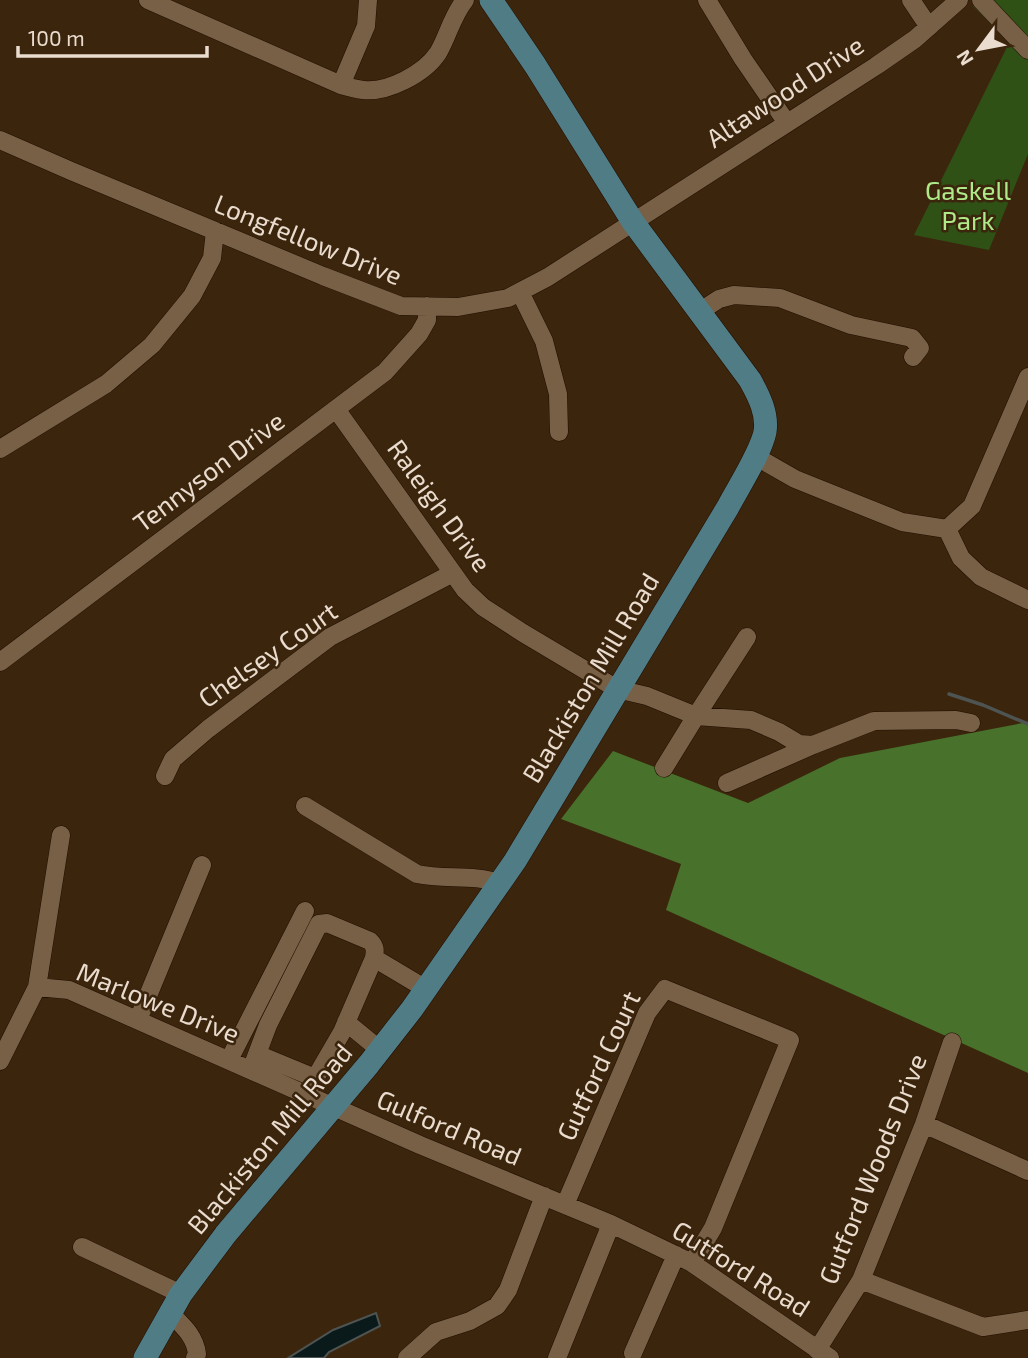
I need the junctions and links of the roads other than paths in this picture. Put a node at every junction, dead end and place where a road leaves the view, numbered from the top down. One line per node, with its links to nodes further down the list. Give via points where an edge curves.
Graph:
1 (148, 0): 11 (street)
2 (368, 0): 11 (street, via 366,26)
3 (465, 0): 11 (street, via 437,54 416,75 365,91)
4 (491, 0): 14 (main road, Blackiston Mill Road)
5 (707, 0): 12 (street)
6 (911, 0): 9 (street)
7 (959, 0): 9 (street, Altawood Drive)
8 (981, 0): 10 (street)
9 (929, 27): 12 (street, Altawood Drive)
10 (1028, 50)
11 (341, 85)
12 (786, 122): 14 (street, Altawood Drive)
13 (0, 140): 15 (street, Longfellow Drive)
14 (633, 222): 16 (street, Longfellow Drive); 18 (main road, Blackiston Mill Road)
15 (215, 231): 17 (street, Longfellow Drive, via 401,306); 23 (street, via 212,258 192,296 152,345 106,384)
16 (520, 292): 17 (street, Longfellow Drive, via 458,307); 22 (street, via 544,341 558,394)
17 (427, 306): 21 (street, Tennyson Drive, via 427,320 385,372)
18 (699, 312): 19 (street, via 734,295 780,299 851,325 912,338 919,348); 24 (main road, Blackiston Mill Road, via 761,398 765,433)
19 (913, 357)
20 (1028, 377): 25 (street, via 972,506)
21 (336, 409): 26 (street, Raleigh Drive); 29 (street, Tennyson Drive)
22 (559, 432)
23 (0, 449)
24 (755, 456): 25 (street, via 794,479 902,522); 30 (main road, Blackiston Mill Road)
25 (947, 529): 27 (street, via 961,558 981,577)
26 (453, 573): 30 (street, Raleigh Drive, via 483,607); 35 (street, Chelsey Court, via 330,637 208,729 173,759)
27 (1028, 600)
28 (747, 637): 31 (street)
29 (0, 662)
30 (617, 689): 31 (street, Raleigh Drive); 40 (main road, Blackiston Mill Road)
31 (696, 716): 33 (street, Raleigh Drive, via 751,720 799,744); 34 (street)
32 (971, 723): 33 (street, via 874,721)
33 (813, 745): 36 (street)
34 (664, 768)
35 (165, 776)
36 (727, 783)
37 (305, 806): 40 (street, via 417,874)
38 (61, 835): 43 (street)
39 (202, 865): 45 (street)
40 (499, 883): 44 (main road, Blackiston Mill Road)
41 (305, 911): 50 (street)
42 (374, 958): 44 (street); 46 (street); 51 (street, via 370,941 319,924)
43 (37, 987): 45 (street, Marlowe Drive, via 69,990); 49 (street, Marlowe Drive)
44 (426, 989): 48 (main road, Blackiston Mill Road)
45 (138, 1020): 50 (street, Marlowe Drive)
46 (346, 1022): 48 (street); 52 (street)
47 (952, 1042): 54 (street, Gutford Woods Drive)
48 (380, 1050): 53 (main road, Blackiston Mill Road)
49 (0, 1060)
50 (229, 1060): 51 (street, Marlowe Drive)
51 (254, 1062): 52 (street, Marlowe Drive)
52 (310, 1086): 53 (street, Marlowe Drive)
53 (334, 1106): 56 (street, Gulford Road); 63 (main road, Blackiston Mill Road, via 225,1235)
54 (924, 1124): 55 (street); 62 (street, Gutford Woods Drive)
55 (1028, 1171)
56 (544, 1196): 57 (street, Gutford Road); 69 (street, via 508,1290 497,1306 436,1332)
57 (565, 1205): 58 (street, Gutford Road); 61 (street, Gutford Court, via 647,1013 665,989 790,1040 713,1228)
58 (611, 1224): 60 (street, Gutford Road); 70 (street)
59 (82, 1247): 63 (street)
60 (676, 1255): 61 (street, Gutford Road); 65 (street)
61 (692, 1263): 66 (street, Gutford Road)
62 (862, 1280): 64 (street, via 983,1326); 66 (street, Gutford Woods Drive)
63 (176, 1304): 67 (main road, Blackiston Mill Road); 68 (street, via 196,1345)
64 (1028, 1320)
65 (633, 1353)
66 (824, 1354)
67 (145, 1358)
68 (195, 1358)
69 (407, 1358)
70 (556, 1358)

